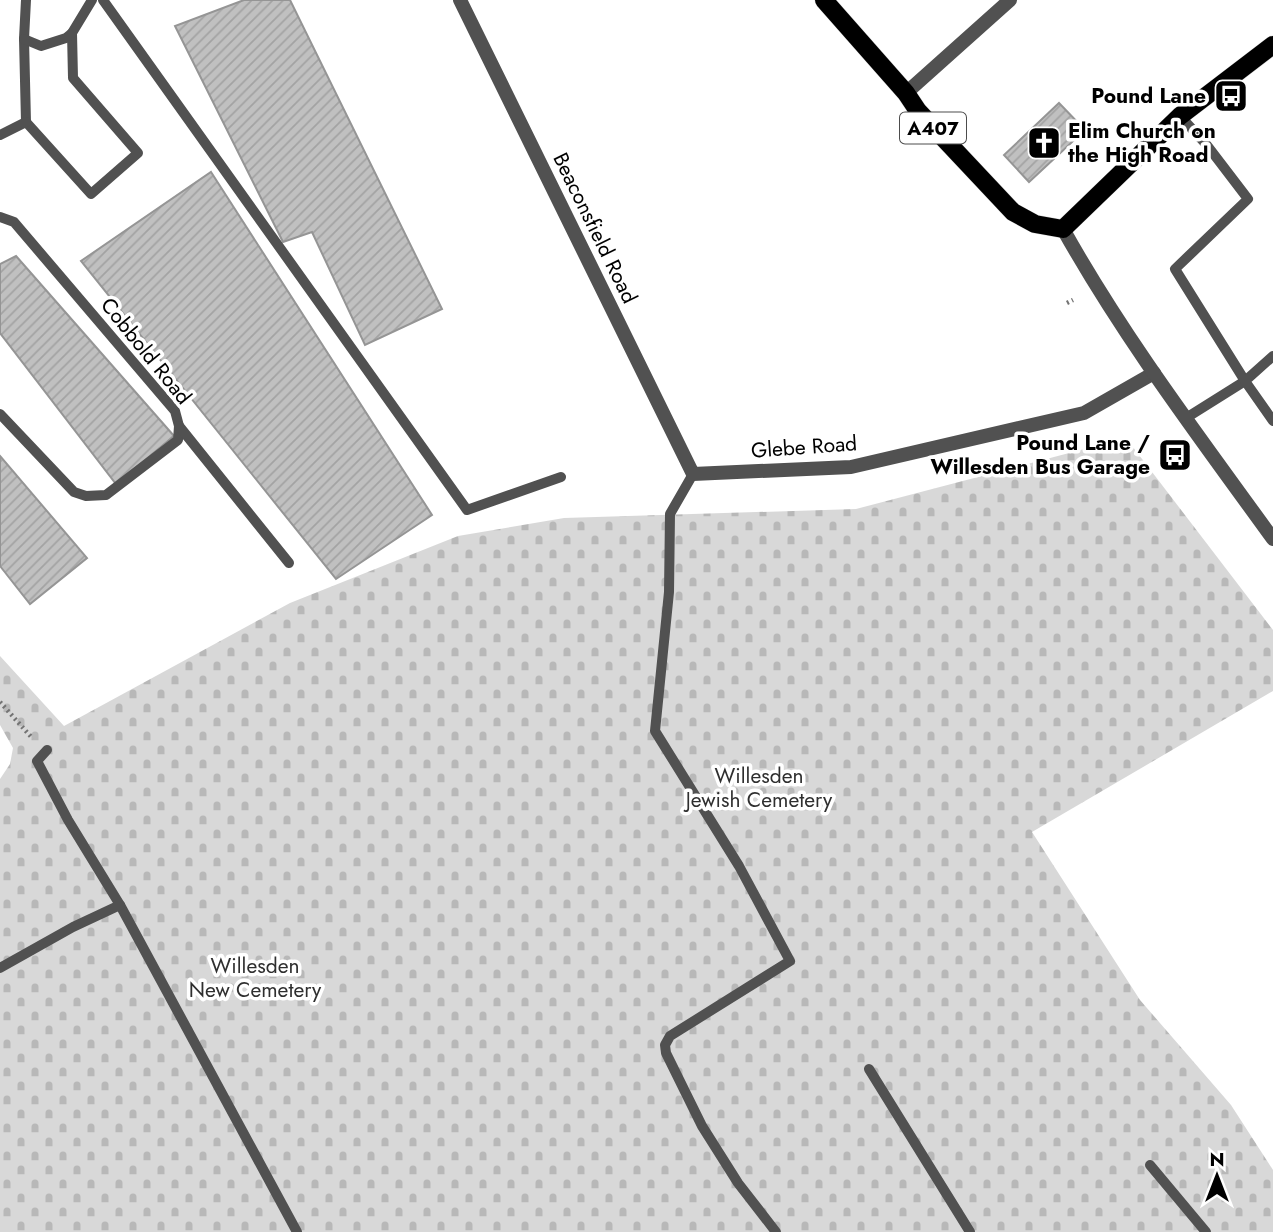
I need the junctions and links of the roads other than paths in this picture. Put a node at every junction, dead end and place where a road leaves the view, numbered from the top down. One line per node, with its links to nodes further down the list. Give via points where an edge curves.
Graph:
1 (26, 0): 8 (lane)
2 (92, 0): 7 (lane)
3 (103, 0): 24 (lane, via 467,510)
4 (460, 0): 23 (street, Beaconsfield Road)
5 (824, 0): 10 (main road, A407)
6 (1010, 0): 10 (street)
7 (72, 33): 8 (lane, via 41,46); 12 (lane, via 73,78 138,153 91,194)
8 (24, 39): 12 (lane)
9 (1273, 45): 11 (main road)
10 (906, 93): 15 (main road, A407, via 1013,212 1035,224)
11 (1180, 116): 15 (main road); 18 (lane, via 1248,199 1175,268)
12 (26, 122): 13 (lane)
13 (0, 135)
14 (0, 217): 22 (lane, Cobbold Road, via 14,222 175,411)
15 (1063, 229): 17 (street)
16 (1273, 356): 18 (lane)
17 (1154, 373): 20 (street); 23 (street, Glebe Road, via 1084,412 851,467)
18 (1245, 381): 20 (lane); 21 (lane)
19 (0, 414): 22 (lane, Cobbold Road, via 74,492 86,496 106,495 127,480 178,440)
20 (1185, 418): 25 (street)
21 (1273, 421)
22 (179, 426): 26 (lane)
23 (693, 474): 33 (lane, via 670,514 669,592 655,731 739,866 790,961 670,1036 665,1045 702,1126)
24 (561, 477)
25 (1273, 539)
26 (289, 563)
27 (46, 752): 28 (lane, via 37,761)
28 (120, 905): 29 (lane); 32 (lane)
29 (0, 968)
30 (869, 1069): 34 (lane)
31 (1150, 1165): 35 (lane)
32 (297, 1232)
33 (776, 1232)
34 (970, 1232)
35 (1206, 1232)

